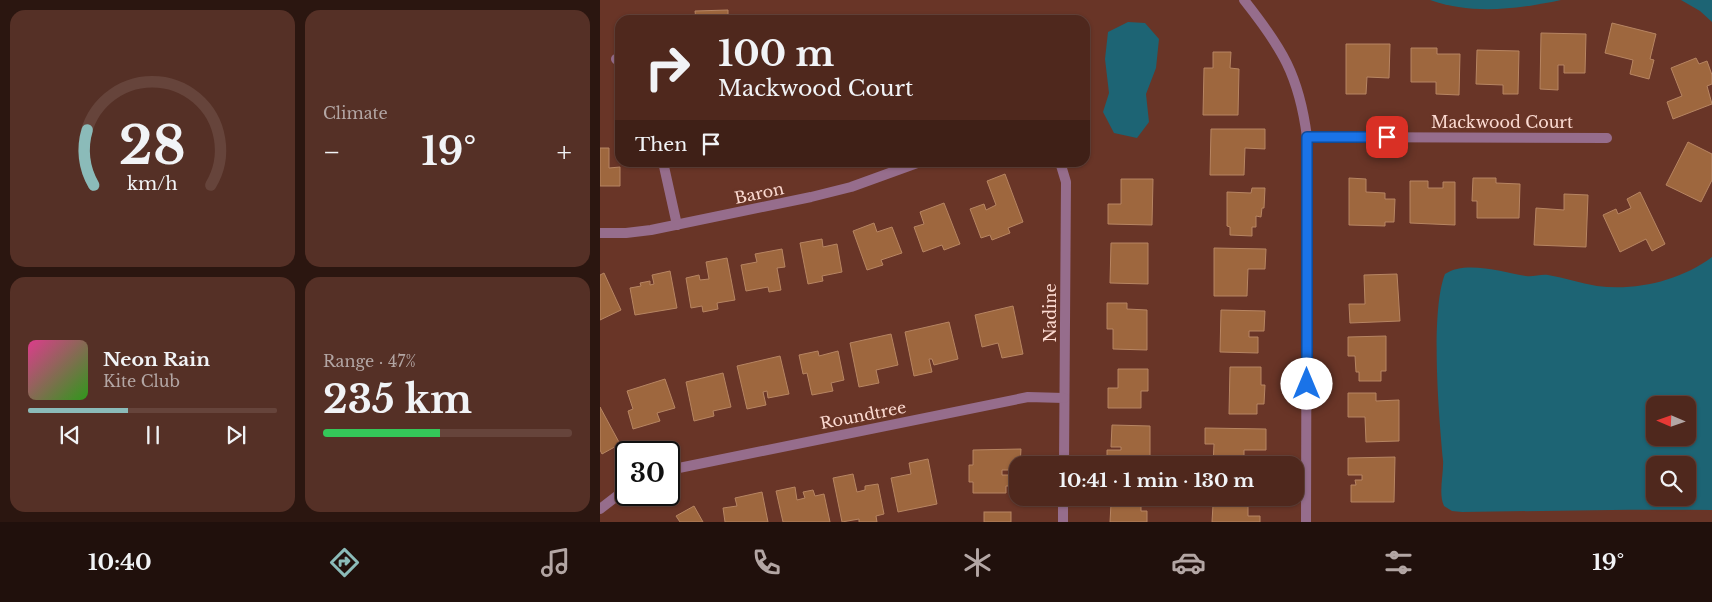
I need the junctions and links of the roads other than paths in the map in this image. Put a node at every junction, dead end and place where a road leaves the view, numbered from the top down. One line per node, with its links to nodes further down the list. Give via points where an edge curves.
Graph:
1 (1244, 0): 2 (street, via 1276,41 1291,70 1303,108)
2 (1307, 137): 3 (street, Mackwood Court); 16 (street)
3 (1607, 138)
4 (664, 167): 7 (street)
5 (905, 167): 7 (street, Baron, via 821,195)
6 (1062, 167): 9 (street, Nadine, via 1066,182)
7 (677, 225): 8 (street, Baron, via 626,233)
8 (600, 233)
9 (1064, 398): 10 (street, Nadine); 11 (street, Roundtree, via 1028,397)
10 (1064, 456)
11 (680, 468)
12 (615, 497): 14 (street)
13 (1063, 506): 15 (street)
14 (600, 509)
15 (1063, 522)
16 (1306, 522)

